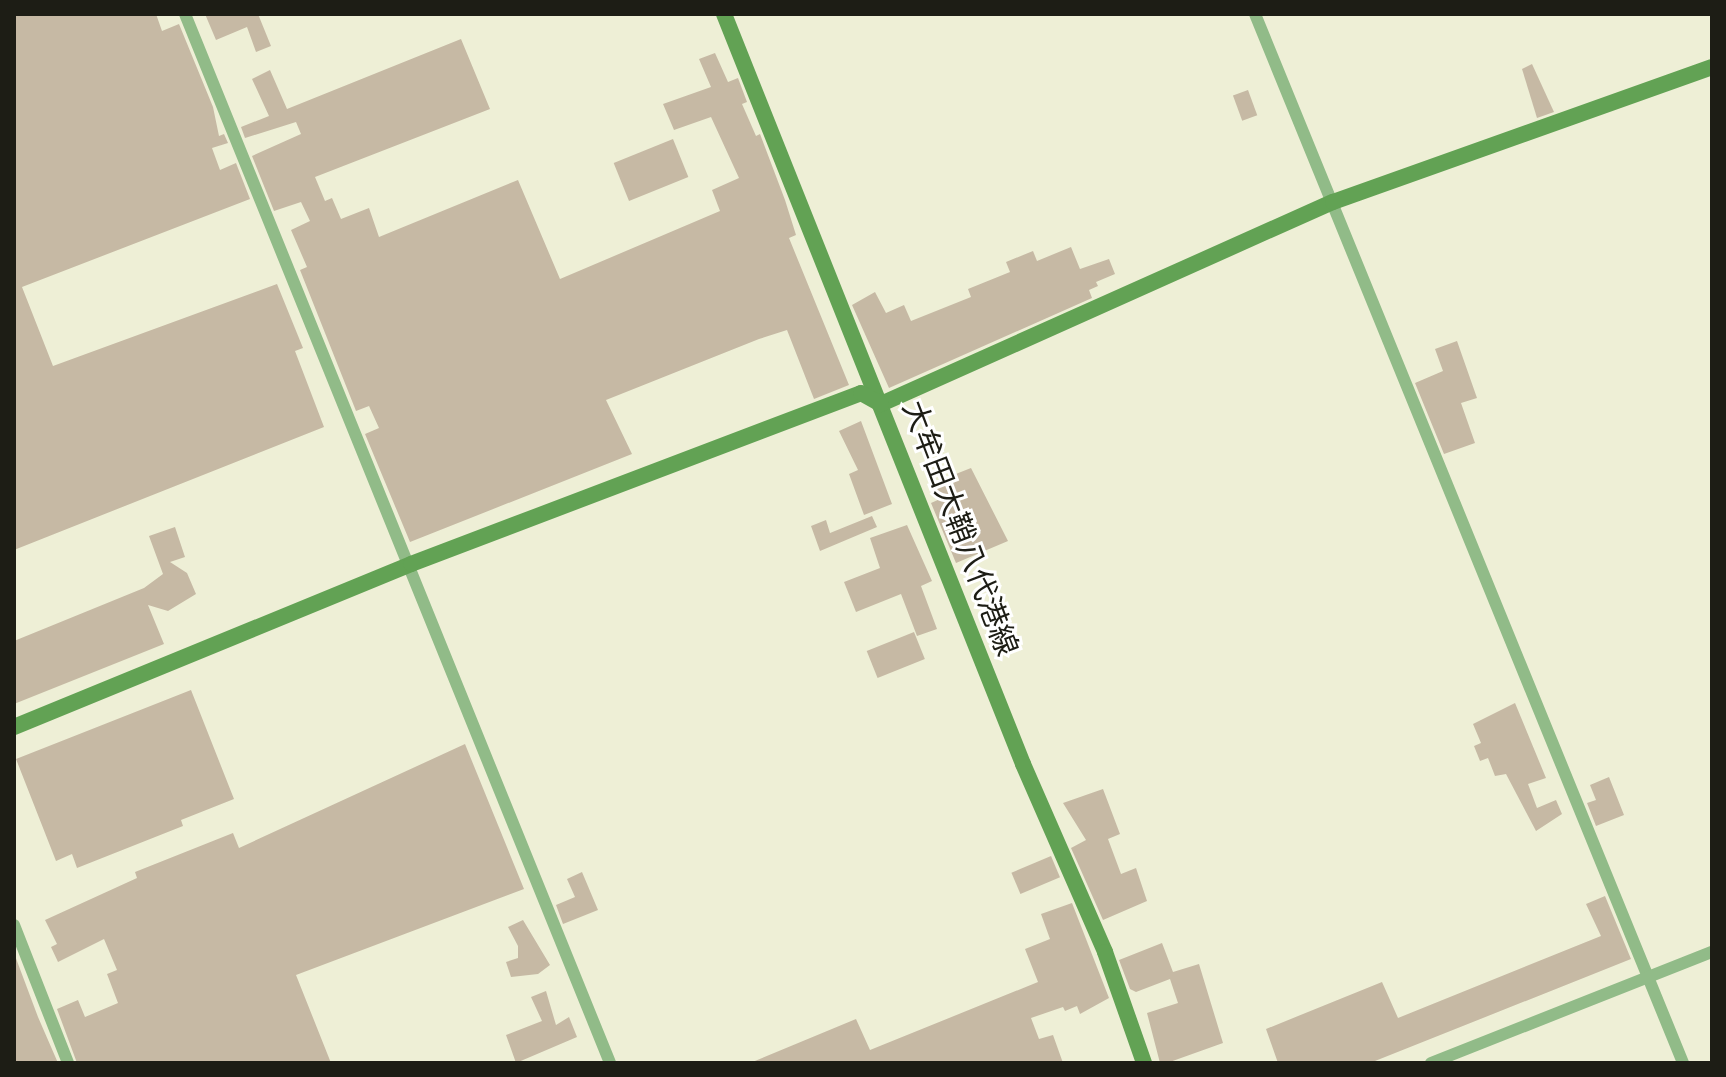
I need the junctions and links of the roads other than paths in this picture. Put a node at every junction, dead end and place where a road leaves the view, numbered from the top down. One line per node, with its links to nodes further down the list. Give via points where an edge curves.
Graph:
1 (185, 14): 7 (street)
2 (724, 14): 6 (main road, 大牟田大鞘八代港線)
3 (1255, 14): 5 (street)
4 (1712, 67): 5 (main road)
5 (1333, 202): 6 (main road); 11 (street)
6 (881, 404): 7 (main road, via 861,393); 14 (main road, 大牟田大鞘八代港線, via 1023,764 1105,952)
7 (411, 564): 8 (main road); 13 (street)
8 (14, 727)
9 (14, 925): 12 (street)
10 (1712, 952): 11 (street)
11 (1646, 977): 15 (street); 16 (street)
12 (68, 1063)
13 (610, 1063)
14 (1144, 1063)
15 (1431, 1063)
16 (1683, 1063)

